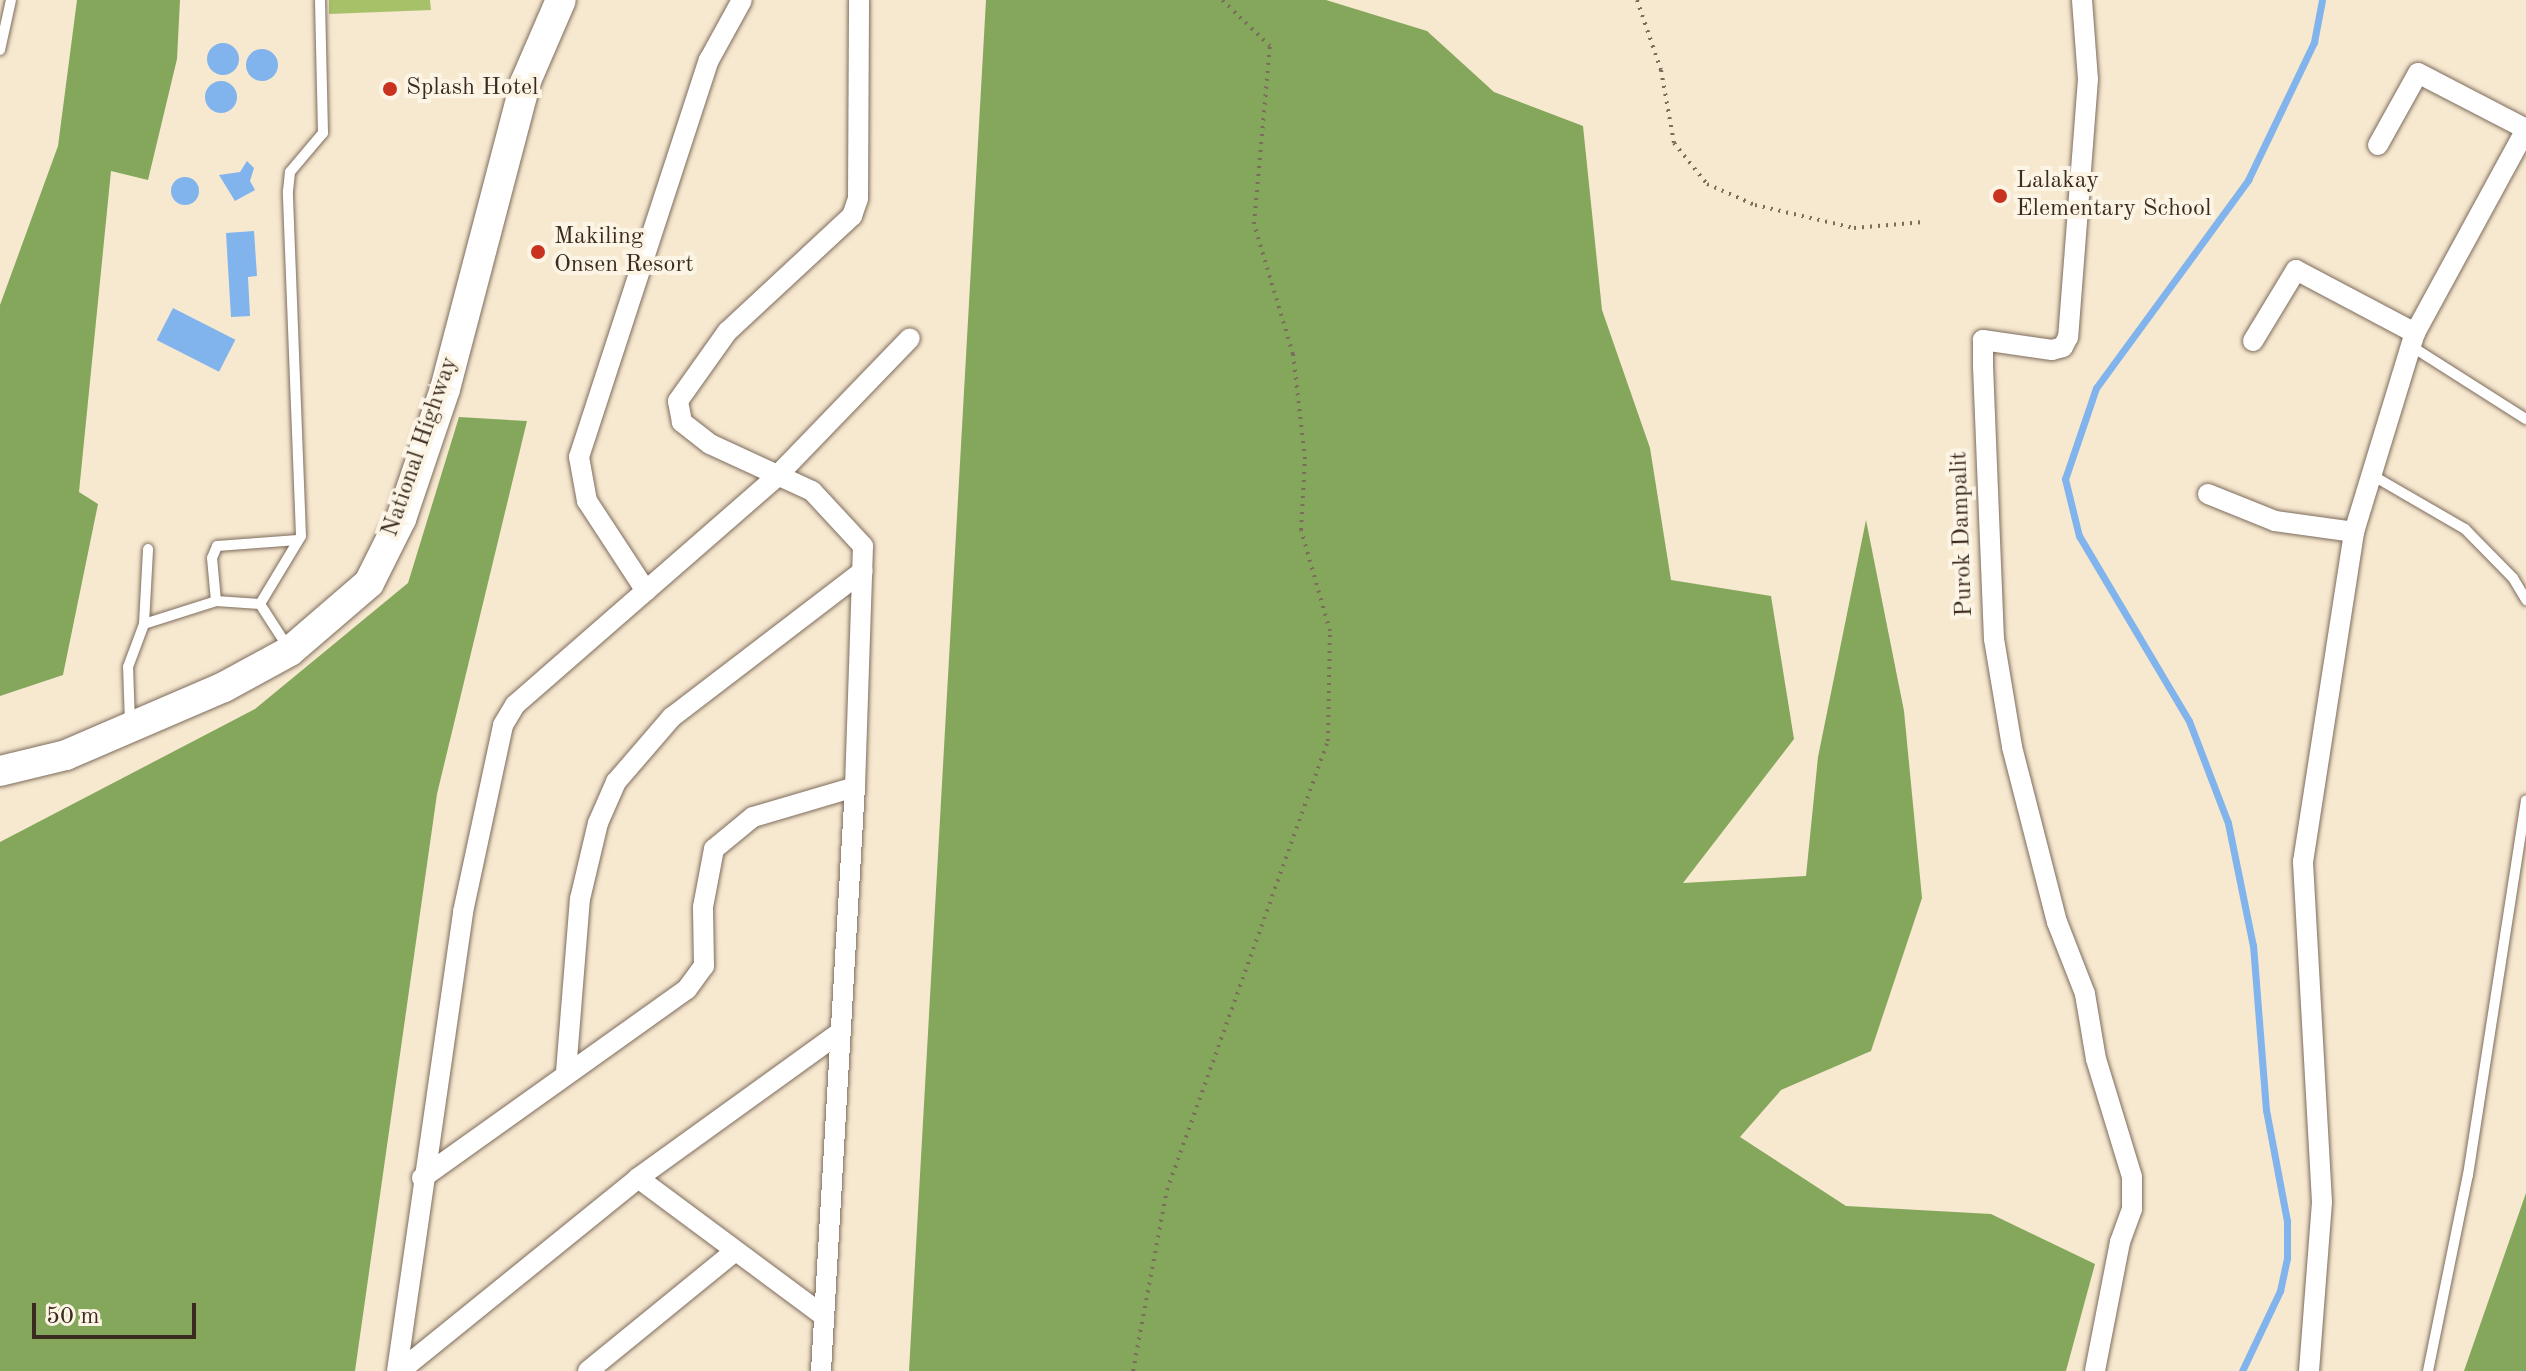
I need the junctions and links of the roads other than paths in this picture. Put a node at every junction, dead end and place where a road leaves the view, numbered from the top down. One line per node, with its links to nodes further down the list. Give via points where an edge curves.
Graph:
1 (11, 0): 7 (lane)
2 (320, 0): 19 (lane, via 323,133 290,172 288,191 302,515)
3 (561, 0): 27 (main road, National Highway, via 525,83 445,389 401,519 369,583)
4 (742, 0): 22 (street, via 709,60 579,457 587,501)
5 (859, 0): 16 (street, via 858,199 852,216 727,332 678,401 682,422 710,444)
6 (2082, 0): 41 (street, Purok Dampalit, via 2088,79 2068,337 2063,347 2052,350 1983,340 1994,639 2012,747 2132,1177 2132,1209 2120,1242)
7 (0, 50)
8 (2526, 129): 9 (street, via 2418,73); 10 (street)
9 (2378, 145)
10 (2520, 152): 12 (street)
11 (910, 338): 16 (street)
12 (2414, 340): 13 (street, via 2296,270); 14 (lane); 15 (street)
13 (2253, 341)
14 (2526, 419)
15 (2369, 473): 18 (street); 23 (lane, via 2465,529 2513,578)
16 (775, 478): 21 (street, via 812,491 863,546); 22 (street)
17 (2208, 494): 18 (street, via 2275,521)
18 (2354, 532): 42 (street, via 2303,862 2322,1202)
19 (298, 540): 24 (lane, via 217,546 212,558); 25 (lane)
20 (148, 549): 26 (lane)
21 (863, 571): 30 (street); 33 (street, via 672,717 616,782 598,823 580,899)
22 (646, 591): 34 (street, via 515,705 503,725 463,912)
23 (2526, 600)
24 (216, 601): 25 (lane); 26 (lane)
25 (260, 604): 27 (lane)
26 (144, 624): 28 (lane, via 128,667)
27 (290, 651): 28 (main road, National Highway)
28 (130, 729): 29 (main road, National Highway, via 66,755)
29 (0, 771)
30 (855, 787): 32 (street); 33 (street, via 753,817 714,849 703,907 704,966 687,989)
31 (2526, 800): 43 (lane, via 2468,1175)
32 (839, 1033): 35 (street); 37 (street)
33 (566, 1072): 34 (street)
34 (422, 1178): 38 (street)
35 (638, 1178): 36 (street); 38 (street)
36 (735, 1251): 37 (street); 39 (street)
37 (824, 1316): 40 (street)
38 (399, 1371)
39 (588, 1371)
40 (821, 1371)
41 (2095, 1371)
42 (2309, 1371)
43 (2428, 1371)

